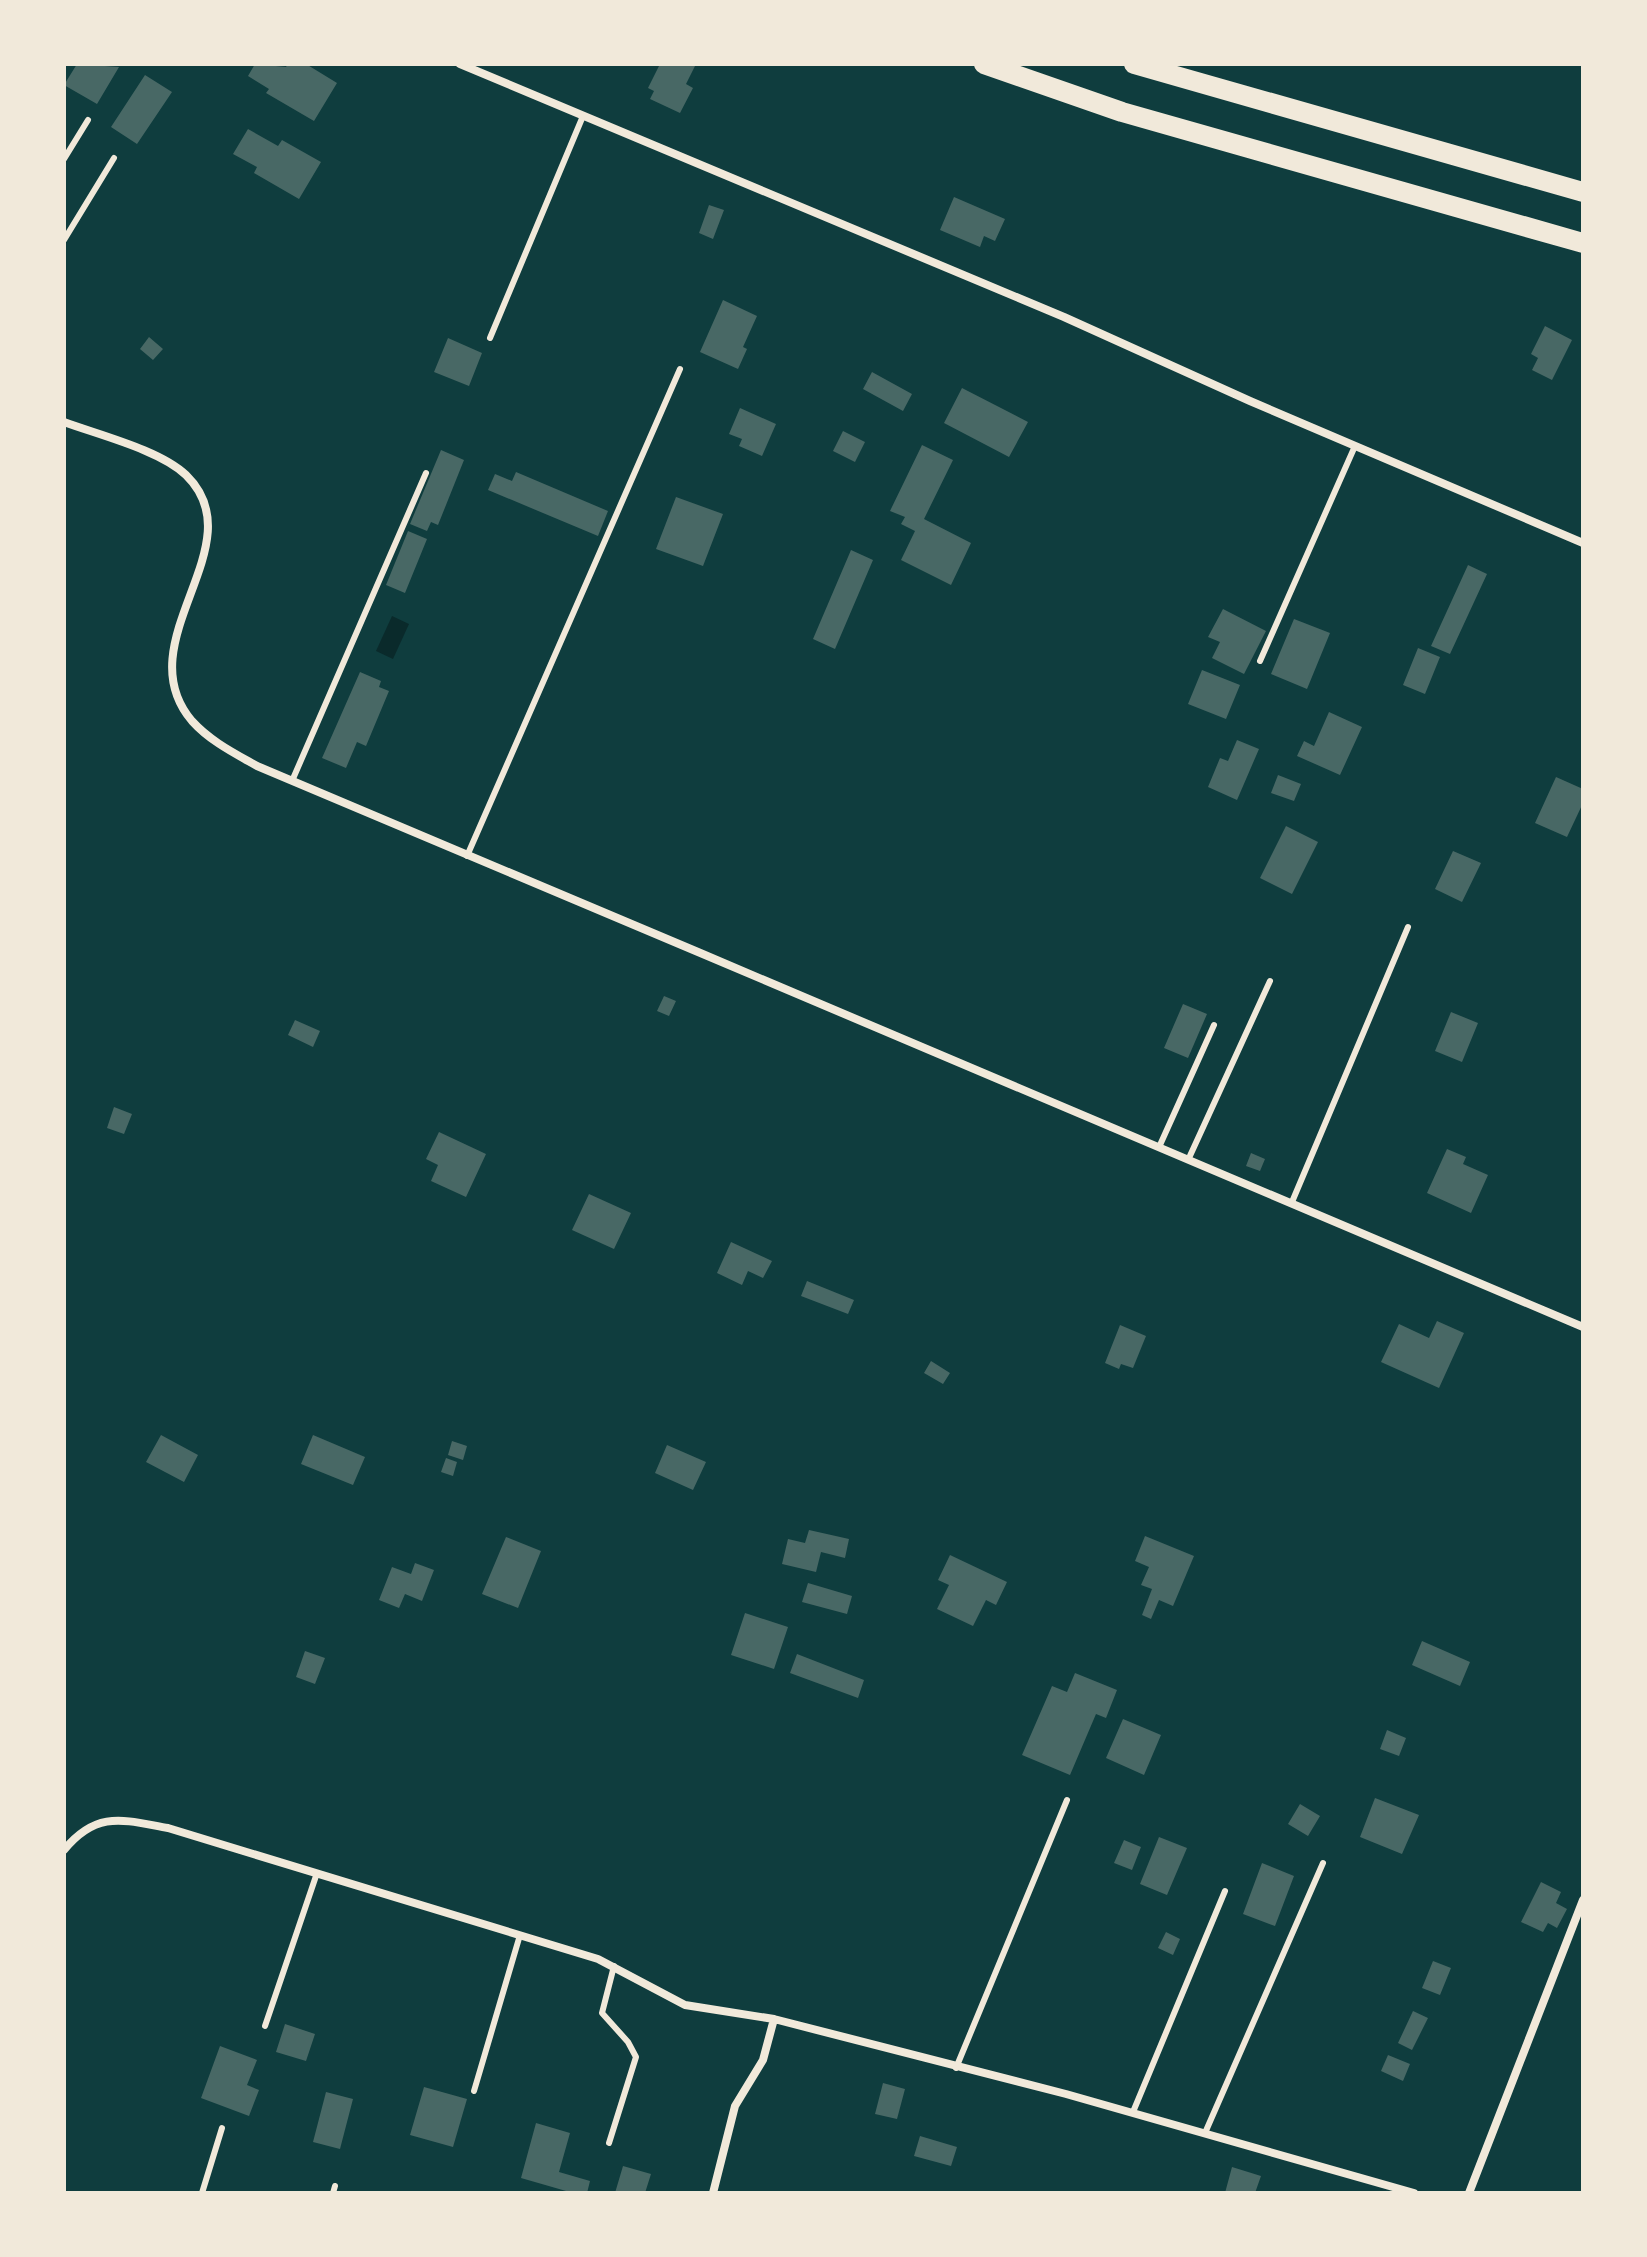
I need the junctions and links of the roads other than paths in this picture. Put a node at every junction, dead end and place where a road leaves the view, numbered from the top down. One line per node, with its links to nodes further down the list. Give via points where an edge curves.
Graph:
1 (460, 64): 4 (street)
2 (984, 64): 10 (highway, via 1122,112)
3 (1134, 64): 8 (highway)
4 (583, 116): 11 (lane); 14 (street, via 1064,317)
5 (88, 120): 7 (lane)
6 (114, 158): 9 (lane)
7 (64, 159)
8 (1583, 192)
9 (64, 240)
10 (1583, 243)
11 (490, 338)
12 (680, 369): 19 (lane)
13 (64, 422): 18 (street, via 164,461 185,474 200,493 209,529 175,634 177,692 205,734)
14 (1355, 446): 16 (street); 17 (lane)
15 (426, 473): 18 (lane)
16 (1583, 543)
17 (1260, 661)
18 (292, 781): 19 (street)
19 (467, 856): 23 (street)
20 (1408, 927): 25 (lane)
21 (1270, 981): 24 (lane)
22 (1214, 1025): 23 (lane)
23 (1160, 1145): 24 (street)
24 (1189, 1158): 25 (street)
25 (1292, 1202): 26 (street)
26 (1583, 1327)
27 (1067, 1800): 37 (lane)
28 (64, 1850): 30 (street, via 95,1824 113,1819 168,1828)
29 (1323, 1863): 41 (lane)
30 (317, 1873): 33 (street); 36 (lane)
31 (1225, 1891): 39 (lane)
32 (1583, 1900): 46 (street)
33 (520, 1935): 34 (street); 38 (lane)
34 (614, 1966): 35 (street, via 685,2005); 42 (lane, via 602,2013 636,2057)
35 (774, 2019): 37 (street); 44 (street, via 763,2060 735,2106)
36 (265, 2026)
37 (956, 2068): 39 (street)
38 (474, 2091)
39 (1133, 2112): 41 (street)
40 (222, 2128): 43 (lane)
41 (1205, 2133): 45 (street)
42 (609, 2143)
43 (202, 2193)
44 (713, 2193)
45 (1414, 2193)
46 (1469, 2193)

